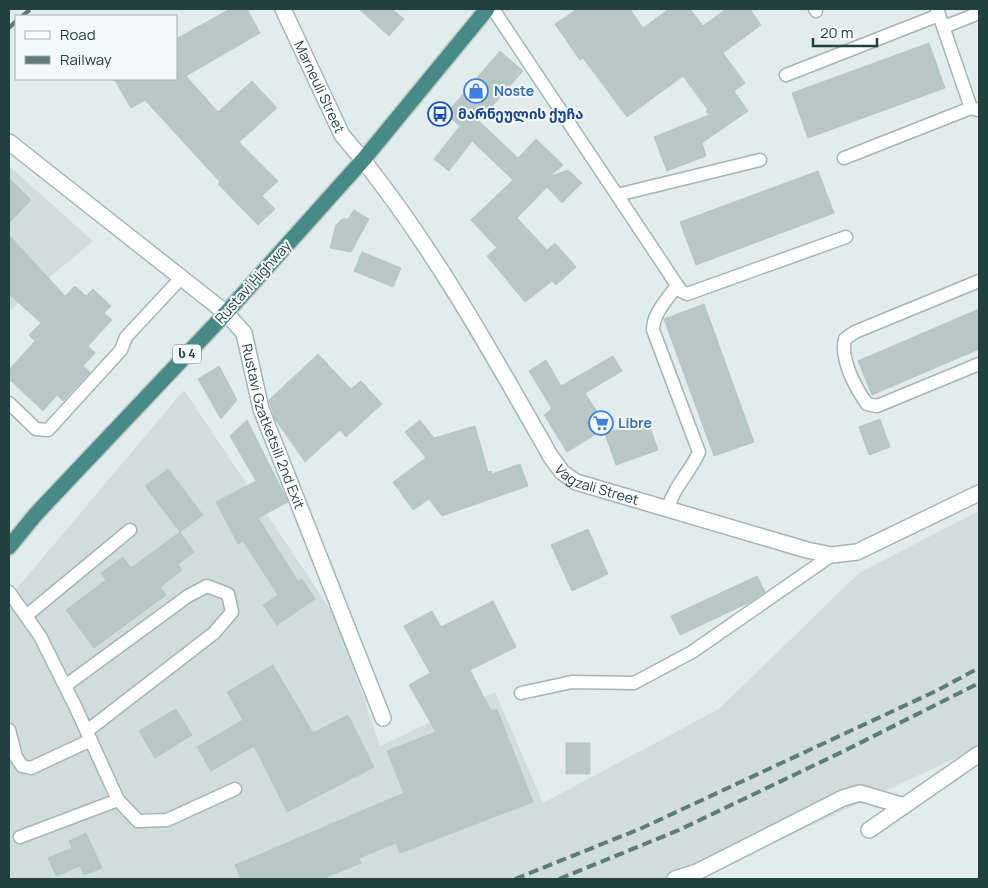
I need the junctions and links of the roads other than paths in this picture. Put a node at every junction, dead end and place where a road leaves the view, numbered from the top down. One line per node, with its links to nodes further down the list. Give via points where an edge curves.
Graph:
1 (283, 9): 10 (street, Marneuli Street, via 342,135)
2 (487, 9): 10 (highway, Rustavi Highway / ს 4)
3 (492, 9): 12 (lane)
4 (979, 12): 5 (lane)
5 (940, 17): 6 (lane); 7 (lane)
6 (786, 75)
7 (975, 109): 9 (lane)
8 (9, 142): 14 (street, Rustavi Gzatketsili 2nd Exit)
9 (844, 158)
10 (363, 160): 17 (highway, Rustavi Highway / ს 4); 21 (street, Vagzali Street, via 460,297 562,472 576,482)
11 (760, 160): 12 (lane)
12 (617, 195): 16 (lane)
13 (846, 237): 16 (lane, via 687,294)
14 (181, 278): 17 (street, Rustavi Gzatketsili 2nd Exit); 19 (lane, via 126,336 122,350 48,430 36,429)
15 (979, 281): 18 (lane, via 856,332 845,339 842,349 858,391 867,404 877,406)
16 (677, 285): 21 (lane, via 653,322 653,330 699,452 676,486)
17 (226, 313): 23 (highway, Rustavi Highway / ს 4, via 36,514); 29 (street, Rustavi Gzatketsili 2nd Exit, via 244,333 261,409)
18 (979, 364)
19 (9, 403)
20 (979, 493): 24 (street, Vagzali Street, via 857,552)
21 (668, 509): 24 (street, Vagzali Street)
22 (130, 530): 26 (lane)
23 (9, 547)
24 (832, 555): 28 (lane, via 692,652 634,684 572,682)
25 (9, 592): 26 (lane)
26 (26, 616): 27 (lane)
27 (66, 686): 31 (lane); 31 (lane, via 188,596 207,586 228,594 232,612 214,633)
28 (521, 693)
29 (383, 718)
30 (9, 730): 31 (lane, via 16,757 22,766 30,768)
31 (89, 735): 34 (lane)
32 (979, 754): 35 (street)
33 (234, 788): 34 (lane, via 167,820 138,821)
34 (118, 800): 37 (lane)
35 (904, 806): 36 (street); 38 (street, via 860,793 843,798 697,872)
36 (869, 830)
37 (20, 837)
38 (675, 879)

